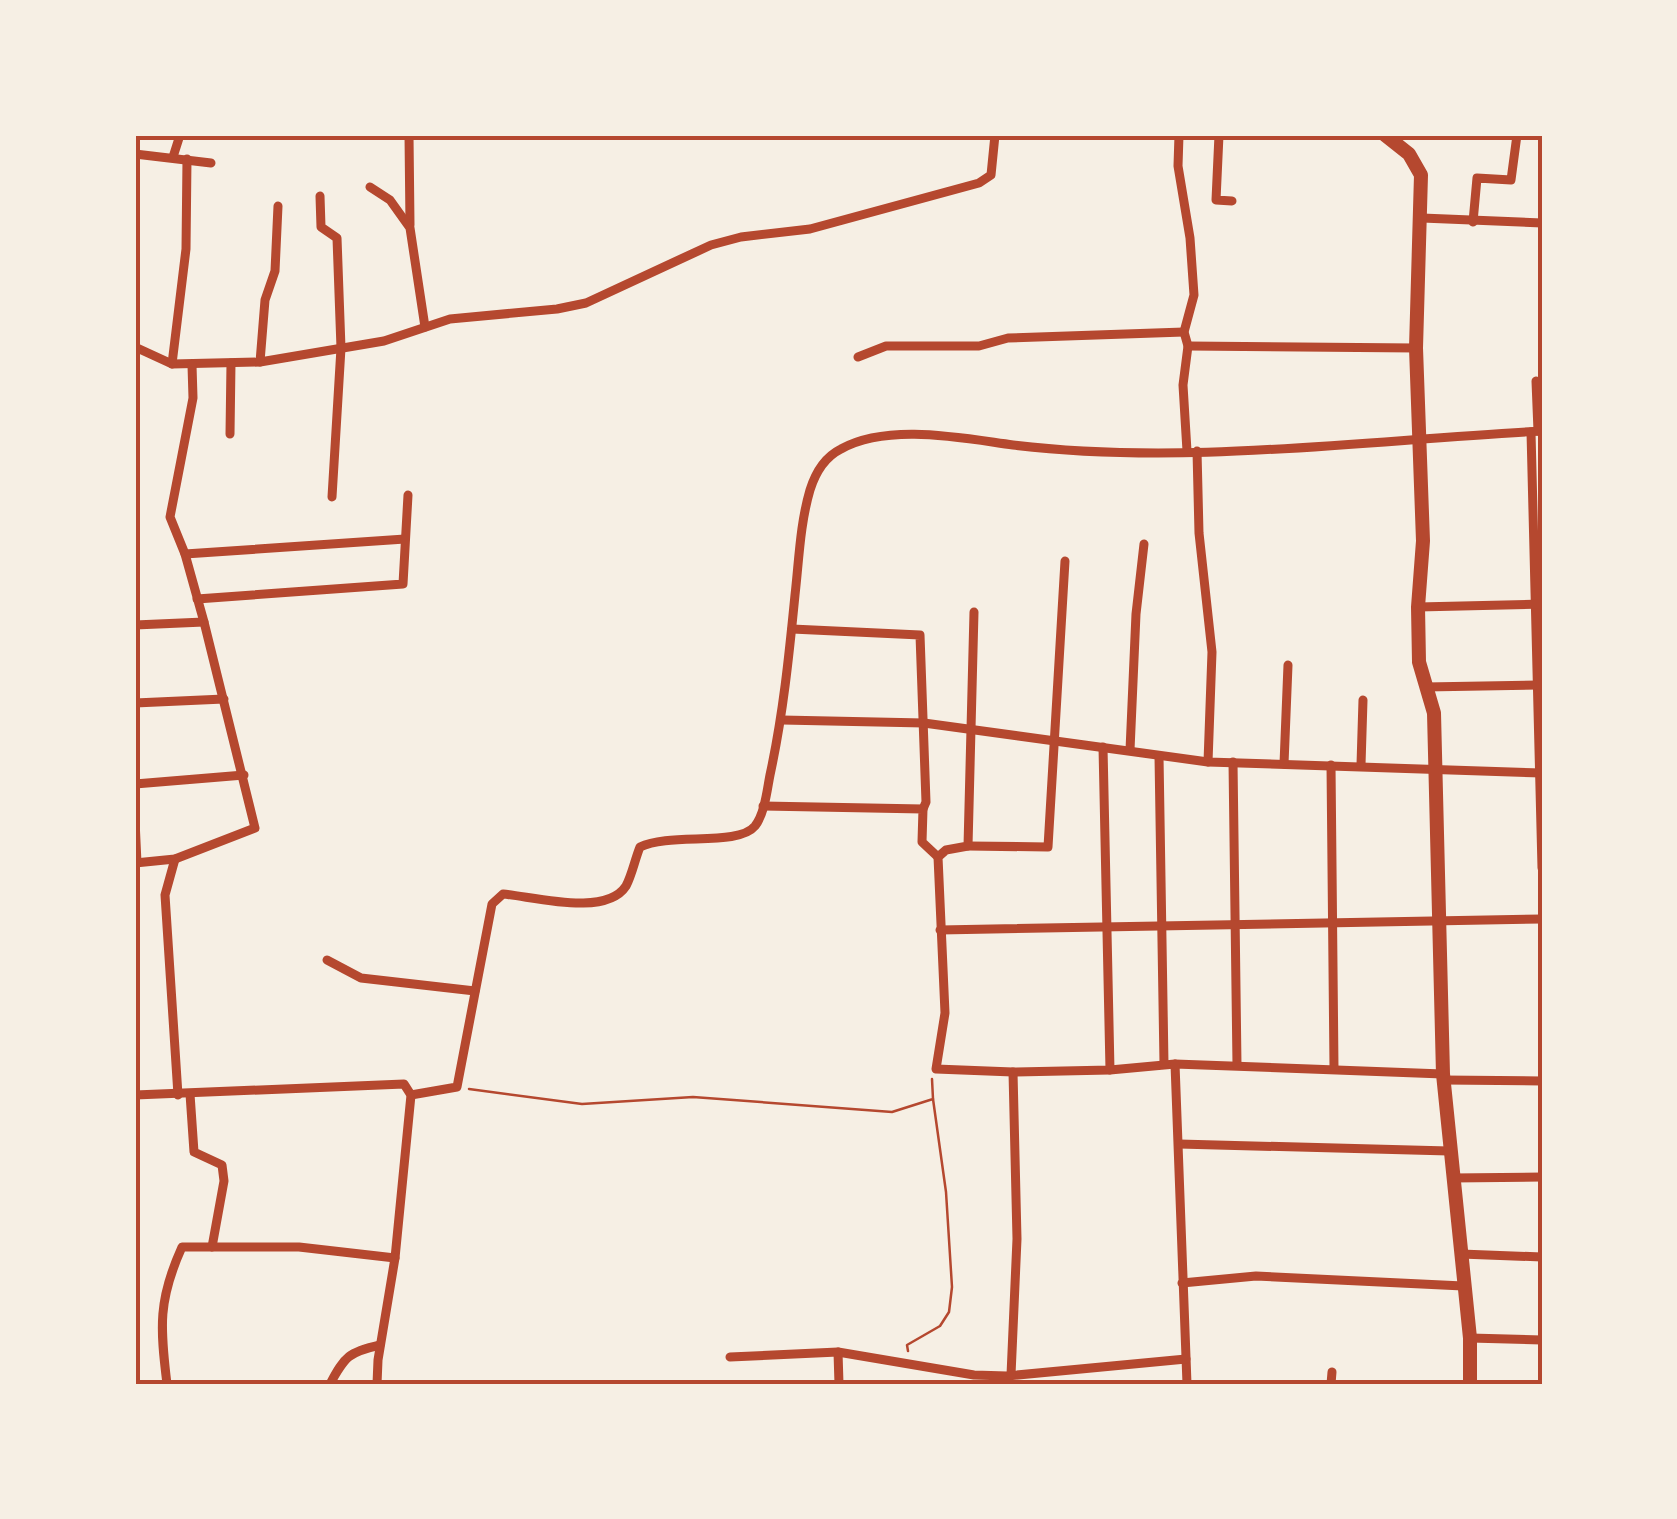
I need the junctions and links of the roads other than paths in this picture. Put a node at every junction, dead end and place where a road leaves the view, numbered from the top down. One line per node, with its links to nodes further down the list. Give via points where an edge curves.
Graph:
1 (180, 135): 9 (street)
2 (408, 135): 19 (street)
3 (995, 135): 20 (street, via 991,175 979,184 810,229 710,245 586,303)
4 (1179, 135): 21 (street, via 1194,295)
5 (1219, 135): 14 (street, via 1216,200)
6 (1385, 135): 16 (main road, via 1422,175)
7 (1517, 135): 17 (street, via 1512,180 1476,178)
8 (135, 154): 9 (street)
9 (173, 158): 10 (street)
10 (187, 159): 11 (street); 29 (street, via 186,248)
11 (212, 163)
12 (370, 186): 19 (street)
13 (320, 196): 24 (street, via 321,227 337,238)
14 (1232, 201)
15 (278, 206): 27 (street)
16 (1422, 218): 17 (street); 25 (main road)
17 (1473, 222): 18 (street)
18 (1542, 224)
19 (410, 228): 20 (street)
20 (425, 327): 24 (street)
21 (1184, 332): 22 (street); 26 (street, via 886,346)
22 (1188, 346): 25 (street); 35 (street, via 1183,385)
23 (135, 347): 29 (street)
24 (341, 348): 27 (street); 37 (street)
25 (1416, 348): 34 (main road)
26 (858, 357)
27 (260, 362): 28 (street)
28 (231, 363): 30 (street); 33 (street)
29 (172, 364): 30 (street)
30 (192, 366): 40 (street, via 193,398 170,517)
31 (1536, 381): 32 (street)
32 (1537, 431): 34 (street); 43 (street)
33 (230, 434)
34 (1421, 438): 35 (street); 44 (main road)
35 (1192, 451): 48 (street, via 1070,452 933,434 868,438 840,449 824,461 811,488); 62 (street, via 1212,652)
36 (408, 495): 38 (street)
37 (332, 497)
38 (405, 540): 40 (street); 42 (street, via 402,584)
39 (1144, 544): 60 (street)
40 (185, 554): 42 (street)
41 (1065, 561): 58 (street)
42 (198, 599): 46 (street)
43 (1539, 604): 44 (street); 50 (street)
44 (1418, 607): 51 (main road)
45 (974, 612): 57 (street)
46 (204, 622): 47 (street); 52 (street)
47 (135, 624)
48 (792, 629): 55 (street); 56 (street, via 920,636)
49 (1288, 665): 64 (street)
50 (1538, 685): 51 (street); 68 (street)
51 (1425, 687): 67 (main road, via 1434,713)
52 (224, 699): 54 (street); 69 (street)
53 (1363, 700): 66 (street)
54 (135, 703)
55 (782, 720): 56 (street); 71 (street)
56 (924, 723): 57 (street); 72 (street)
57 (970, 729): 58 (street); 74 (street)
58 (1055, 742): 59 (street); 74 (street, via 1048,847)
59 (1104, 746): 60 (street); 84 (street)
60 (1130, 750): 61 (street)
61 (1158, 756): 62 (street); 83 (street)
62 (1208, 762): 63 (street)
63 (1233, 762): 64 (street); 82 (street)
64 (1284, 764): 65 (street)
65 (1331, 764): 66 (street); 81 (street)
66 (1361, 765): 67 (street)
67 (1437, 767): 68 (street); 80 (main road)
68 (1541, 773): 78 (street)
69 (244, 775): 70 (street); 76 (street, via 255,828)
70 (135, 784)
71 (763, 806): 72 (street); 87 (street, via 756,825 741,837 656,839 640,848 626,886 608,901 503,894 492,904)
72 (923, 809): 75 (street, via 922,842)
73 (135, 820): 77 (street)
74 (968, 846): 75 (street)
75 (938, 857): 85 (street)
76 (175, 860): 77 (street); 97 (street, via 165,894)
77 (136, 863)
78 (1542, 868)
79 (1542, 920): 80 (street)
80 (1440, 921): 81 (street); 93 (main road)
81 (1335, 923): 82 (street); 90 (street)
82 (1237, 924): 83 (street); 89 (street)
83 (1163, 926): 84 (street); 88 (street)
84 (1106, 927): 85 (street); 91 (street)
85 (940, 930): 92 (street, via 945,1013 936,1069)
86 (327, 960): 87 (street, via 361,978)
87 (475, 991): 98 (street, via 457,1088)
88 (1169, 1064): 89 (street); 91 (street); 99 (street)
89 (1237, 1065): 90 (street)
90 (1334, 1068): 93 (street)
91 (1110, 1070): 92 (street)
92 (1013, 1072): 116 (street, via 1017,1239)
93 (1443, 1077): 94 (street); 100 (main road)
94 (1542, 1081)
95 (135, 1094): 97 (street)
96 (190, 1094): 97 (street); 98 (street, via 404,1084); 103 (street, via 194,1152 222,1165)
97 (178, 1095)
98 (411, 1096): 105 (street)
99 (1179, 1144): 100 (street); 107 (street)
100 (1449, 1151): 102 (main road)
101 (1542, 1177): 102 (street)
102 (1452, 1178): 104 (main road)
103 (212, 1247): 105 (street, via 299,1247); 117 (street, via 182,1247 170,1273 162,1301)
104 (1461, 1254): 106 (street); 108 (main road)
105 (395, 1258): 111 (street)
106 (1542, 1258)
107 (1182, 1283): 108 (street, via 1256,1276); 114 (street)
108 (1463, 1286): 109 (main road)
109 (1470, 1338): 110 (street); 123 (main road)
110 (1542, 1340)
111 (380, 1346): 118 (street, via 354,1351); 119 (street)
112 (838, 1352): 113 (street); 116 (street); 120 (street)
113 (730, 1357)
114 (1186, 1359): 116 (street); 121 (street)
115 (1332, 1372): 122 (street)
116 (1008, 1378)
117 (167, 1384)
118 (330, 1384)
119 (377, 1384)
120 (839, 1384)
121 (1187, 1384)
122 (1331, 1384)
123 (1470, 1384)

